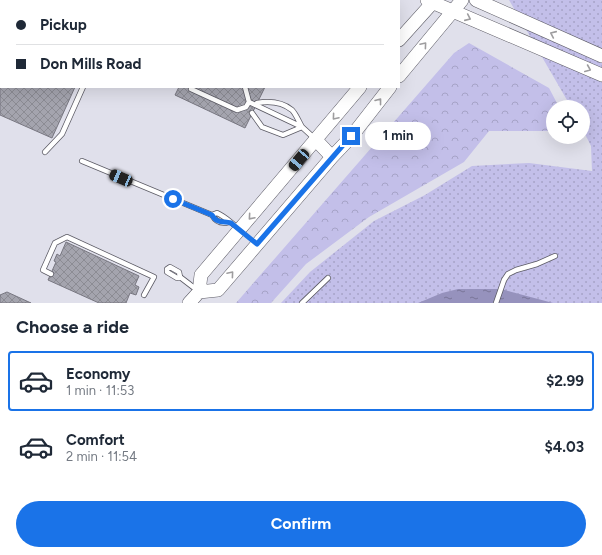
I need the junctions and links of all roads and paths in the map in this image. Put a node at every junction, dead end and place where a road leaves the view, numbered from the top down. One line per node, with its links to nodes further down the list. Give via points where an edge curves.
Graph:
1 (462, 0): 4 (main road)
2 (476, 0): 6 (main road, one-way to 2)
3 (432, 1): 4 (main road); 5 (main road)
4 (453, 11): 7 (main road, one-way to 4); 8 (main road, one-way to 8)
5 (400, 39)
6 (602, 56)
7 (400, 75)
8 (602, 75)
9 (83, 88): 19 (lane, via 62,134)
10 (192, 88): 14 (lane, via 237,110 246,107)
11 (246, 88): 14 (lane)
12 (359, 88): 18 (main road, one-way to 18)
13 (389, 88): 20 (main road, one-way to 13)
14 (249, 102): 17 (lane)
15 (257, 103): 17 (lane, via 277,103 292,110)
16 (252, 113): 17 (lane, via 262,127 283,135)
17 (302, 127): 18 (lane)
18 (316, 140): 20 (main road); 22 (main road, one-way to 22)
19 (45, 152)
20 (332, 157): 23 (main road)
21 (82, 162): 22 (lane, via 212,215 217,213 227,217)
22 (235, 226): 23 (main road); 28 (main road, via 201,275)
23 (257, 244): 28 (main road, one-way to 23, via 218,290)
24 (555, 256): 32 (lane, via 508,274)
25 (51, 274): 29 (lane, via 43,270 55,243 67,237 154,278)
26 (180, 277): 28 (lane)
27 (328, 278): 31 (lane)
28 (199, 292): 30 (main road)
29 (144, 295)
30 (189, 303)
31 (302, 303)
32 (496, 303)

